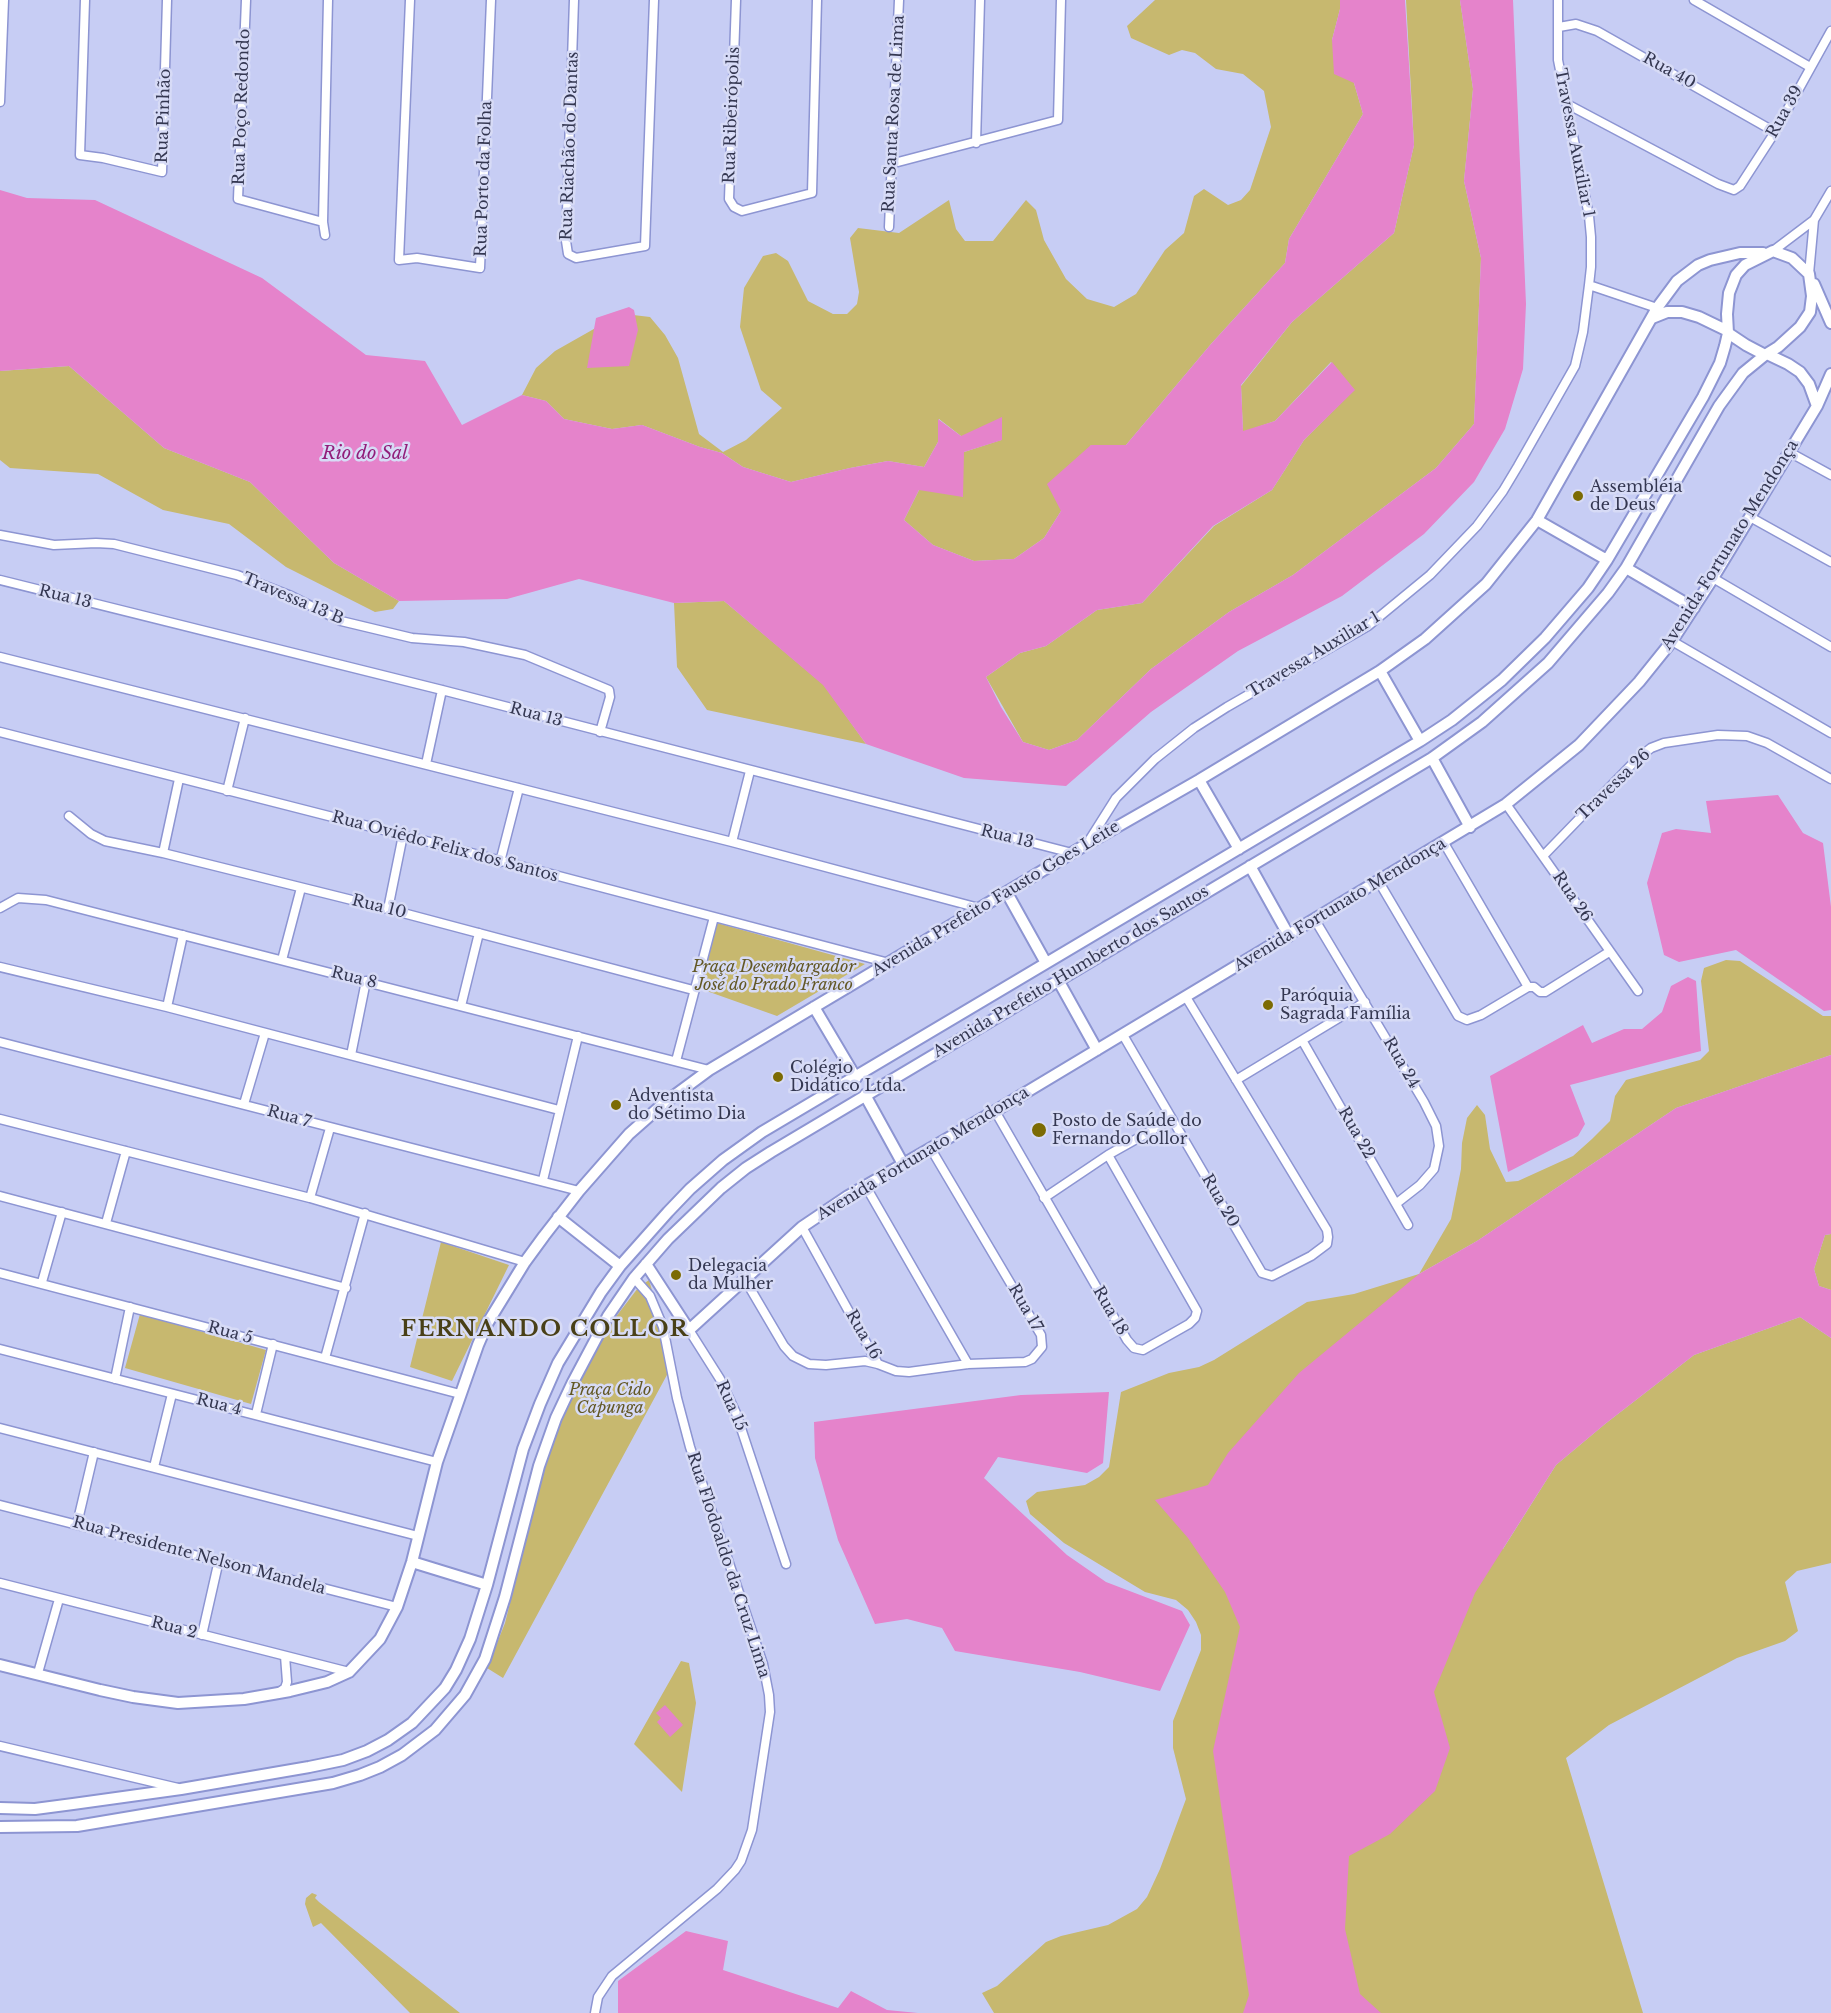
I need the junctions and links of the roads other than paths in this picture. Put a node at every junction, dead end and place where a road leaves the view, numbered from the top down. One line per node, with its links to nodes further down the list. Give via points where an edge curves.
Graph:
1 (4, 0): 20 (street)
2 (85, 0): 3 (street, Rua Pinhão, via 80,155 162,172)
3 (167, 0)
4 (246, 0): 27 (street, Rua Poço Redondo, via 238,199)
5 (328, 0): 27 (street)
6 (410, 0): 7 (street, Rua Porto da Folha, via 399,260 417,258 480,268)
7 (490, 0)
8 (574, 0): 9 (street, Rua Riachão do Dantas, via 567,240 568,254 576,258 645,246)
9 (654, 0)
10 (736, 0): 11 (street, Rua Ribeirópolis, via 729,199 742,211 812,193)
11 (817, 0)
12 (899, 0): 24 (street, Rua Santa Rosa de Lima)
13 (980, 0): 23 (street)
14 (1061, 0): 23 (street, via 1058,120)
15 (1558, 0): 17 (street, Travessa Auxiliar 1)
16 (1694, 0): 19 (street)
17 (1559, 27): 21 (street, Travessa Auxiliar 1, via 1558,60); 22 (street, Rua 40, via 1576,24 1597,31)
18 (1831, 32): 19 (street, Rua 39)
19 (1810, 67): 22 (street, Rua 39)
20 (0, 102)
21 (1568, 104): 22 (street, Rua 39, via 1734,190); 32 (street, Travessa Auxiliar 1, via 1589,216)
22 (1775, 132)
23 (976, 143): 24 (street, via 898,162)
24 (892, 159): 28 (street, Rua Santa Rosa de Lima)
25 (1831, 191): 26 (street)
26 (1814, 220): 30 (street); 31 (street)
27 (323, 222): 29 (street)
28 (889, 227)
29 (325, 235)
30 (1772, 252): 31 (street, via 1792,258); 33 (street, Avenida Prefeito Fausto Goes Leite, via 1729,255 1698,265 1677,281); 35 (street, via 1745,265 1736,275 1727,302)
31 (1809, 275): 34 (street); 36 (street, via 1810,312 1795,333)
32 (1589, 285): 33 (street); 74 (street, Travessa Auxiliar 1, via 1575,366 1503,491 1477,526 1430,574 1368,626 1227,707 1155,759 1116,798)
33 (1655, 313): 35 (street, via 1682,312); 42 (street, Avenida Prefeito Fausto Goes Leite)
34 (1831, 323)
35 (1728, 332): 36 (street); 44 (street, Avenida Prefeito Humberto dos Santos, via 1711,382)
36 (1766, 354): 38 (street, via 1800,372); 46 (street, Avenida Prefeito Humberto dos Santos, via 1743,373 1719,406)
37 (1831, 374): 38 (street, Avenida Fortunato Mendonça)
38 (1817, 406): 39 (street, Avenida Fortunato Mendonça)
39 (1789, 452): 40 (street); 41 (street, Avenida Fortunato Mendonça)
40 (1831, 475)
41 (1750, 517): 45 (street); 47 (street, Avenida Fortunato Mendonça)
42 (1537, 520): 44 (street); 53 (street, Avenida Prefeito Fausto Goes Leite, via 1471,600)
43 (0, 535): 57 (street, Travessa 13 B, via 45,545 96,543 134,549 237,576 291,596 341,621 412,638 464,642 525,655 609,690)
44 (1607, 560): 59 (street, Avenida Prefeito Humberto dos Santos, via 1570,611 1531,652 1502,680)
45 (1831, 562)
46 (1626, 568): 49 (street); 60 (street, Avenida Prefeito Humberto dos Santos, via 1548,663 1482,722)
47 (1713, 578): 49 (street, Avenida Fortunato Mendonça); 51 (street)
48 (0, 580): 54 (street, Rua 13)
49 (1694, 608): 50 (street, Avenida Fortunato Mendonça)
50 (1672, 641): 58 (street); 68 (street, Avenida Fortunato Mendonça, via 1579,746)
51 (1831, 647)
52 (0, 657): 55 (street)
53 (1380, 671): 59 (street); 65 (street, Avenida Prefeito Fausto Goes Leite)
54 (442, 690): 57 (street, Rua 13); 61 (street)
55 (245, 718): 61 (street); 67 (street)
56 (0, 732): 63 (street, Rua Oviêdo Felix dos Santos)
57 (600, 732): 62 (street, Rua 13)
58 (1831, 733)
59 (1420, 741): 75 (street, Avenida Prefeito Humberto dos Santos)
60 (1432, 759): 70 (street); 80 (street, Avenida Prefeito Humberto dos Santos)
61 (426, 764): 66 (street)
62 (750, 771): 72 (street); 77 (street, Rua 13)
63 (179, 779): 67 (street, Rua Oviêdo Felix dos Santos); 76 (street)
64 (1831, 779): 78 (street, Travessa 26, via 1747,736 1718,735 1664,743 1637,759)
65 (1199, 780): 74 (street, Avenida Prefeito Fausto Goes Leite); 75 (street)
66 (519, 788): 72 (street); 79 (street)
67 (227, 791): 71 (street, Rua Oviêdo Felix dos Santos)
68 (1506, 804): 70 (street, Avenida Fortunato Mendonça); 78 (street, Rua 26)
69 (69, 816): 76 (street, Rua 10, via 105,841)
70 (1470, 827): 73 (street, Avenida Fortunato Mendonça)
71 (403, 835): 79 (street, Rua Oviêdo Felix dos Santos); 86 (street)
72 (732, 842): 85 (street)
73 (1444, 843): 81 (street, Avenida Fortunato Mendonça); 99 (street)
74 (1087, 844): 77 (street, Avenida Prefeito Fausto Goes Leite)
75 (1239, 849): 95 (street, Avenida Prefeito Humberto dos Santos)
76 (163, 853): 82 (street, Rua 10)
77 (1072, 853): 83 (street, Avenida Prefeito Fausto Goes Leite)
78 (1544, 855): 92 (street, Rua 26)
79 (500, 862): 87 (street, Rua Oviêdo Felix dos Santos)
80 (1250, 866): 91 (street); 97 (street, Avenida Prefeito Humberto dos Santos)
81 (1379, 882): 88 (street, Avenida Fortunato Mendonça); 99 (street, via 1460,1017 1474,1019)
82 (301, 888): 86 (street, Rua 10); 93 (street)
83 (1007, 893): 85 (street, Avenida Prefeito Fausto Goes Leite); 95 (street)
84 (0, 908): 90 (street, Rua 8, via 18,898 45,900)
85 (979, 908): 94 (street, Avenida Prefeito Fausto Goes Leite)
86 (388, 909): 89 (street, Rua 10)
87 (714, 917): 94 (street, Rua Oviêdo Felix dos Santos); 100 (street)
88 (1315, 920): 91 (street, Avenida Fortunato Mendonça); 103 (street, Rua 24)
89 (479, 933): 100 (street, Rua 10); 104 (street)
90 (183, 935): 93 (street, Rua 8); 105 (street)
91 (1289, 936): 102 (street, Avenida Fortunato Mendonça)
92 (1609, 952): 99 (street, via 1545,992); 101 (street, Rua 26)
93 (282, 960): 98 (street, Rua 8)
94 (889, 963): 106 (street, Avenida Prefeito Fausto Goes Leite)
95 (1046, 963): 116 (street, Avenida Prefeito Humberto dos Santos)
96 (0, 967): 105 (street)
97 (1058, 980): 112 (street); 118 (street, Avenida Prefeito Humberto dos Santos)
98 (366, 981): 104 (street, Rua 8); 113 (street)
99 (1528, 987)
100 (693, 990): 114 (street)
101 (1638, 991)
102 (1186, 997): 108 (street, Avenida Fortunato Mendonça); 117 (street)
103 (1365, 1002): 110 (street); 137 (street, Rua 24, via 1428,1109 1438,1135 1439,1156 1434,1169)
104 (461, 1006): 109 (street, Rua 8)
105 (167, 1007): 107 (street)
106 (814, 1007): 115 (street, Avenida Prefeito Fausto Goes Leite); 116 (street)
107 (265, 1033): 113 (street); 119 (street)
108 (1123, 1035): 112 (street, Avenida Fortunato Mendonça); 123 (street, Rua 20)
109 (578, 1036): 114 (street, Rua 8); 120 (street)
110 (1302, 1040): 117 (street); 137 (street, Rua 22)
111 (0, 1042): 119 (street, Rua 7)
112 (1097, 1050): 121 (street, Avenida Fortunato Mendonça)
113 (351, 1055): 120 (street)
114 (676, 1061): 115 (street, Rua 8)
115 (709, 1070): 133 (street, Avenida Prefeito Fausto Goes Leite, via 629,1134)
116 (856, 1078): 125 (street, Avenida Prefeito Humberto dos Santos)
117 (1236, 1080): 123 (street, Rua 20, via 1325,1226 1329,1237 1326,1245 1311,1256 1278,1274 1262,1273)
118 (864, 1095): 129 (street); 130 (street, Avenida Prefeito Humberto dos Santos)
119 (244, 1104): 124 (street, Rua 7)
120 (559, 1110): 131 (street)
121 (995, 1111): 126 (street, Avenida Fortunato Mendonça); 136 (street, Rua 18)
122 (0, 1119): 127 (street)
123 (1172, 1119): 128 (street)
124 (330, 1128): 131 (street, Rua 7); 135 (street)
125 (738, 1148): 130 (street); 146 (street, Avenida Prefeito Humberto dos Santos, via 690,1189)
126 (931, 1149): 129 (street, Avenida Fortunato Mendonça); 158 (street, Rua 17, via 1042,1340 1038,1354 1029,1360)
127 (126, 1151): 135 (street); 141 (street)
128 (1108, 1155): 136 (street); 136 (street, Rua 18, via 1193,1302 1197,1313 1189,1324 1143,1350 1134,1348)
129 (903, 1164): 132 (street, Avenida Fortunato Mendonça)
130 (746, 1168): 145 (street, Avenida Prefeito Humberto dos Santos, via 686,1220)
131 (543, 1180): 133 (street, Rua 7)
132 (866, 1185): 143 (street, Avenida Fortunato Mendonça); 158 (street)
133 (579, 1191): 140 (street, Avenida Prefeito Fausto Goes Leite)
134 (0, 1196): 138 (street)
135 (310, 1198): 139 (street)
136 (1044, 1198)
137 (1397, 1203): 142 (street, Rua 22)
138 (62, 1212): 141 (street); 150 (street)
139 (366, 1213): 144 (street); 151 (street)
140 (558, 1217): 144 (street, Avenida Prefeito Fausto Goes Leite); 146 (street)
141 (106, 1223): 151 (street)
142 (1408, 1226)
143 (802, 1227): 149 (street, Avenida Fortunato Mendonça); 157 (street, Rua 16)
144 (525, 1262): 161 (street, Avenida Prefeito Fausto Goes Leite, via 487,1324)
145 (646, 1264): 148 (street, Avenida Prefeito Humberto dos Santos); 153 (street, Rua 15)
146 (620, 1266): 174 (street, Avenida Prefeito Humberto dos Santos, via 586,1314 548,1385 523,1449)
147 (0, 1273): 150 (street, Rua 5)
148 (634, 1278): 186 (street, Avenida Prefeito Humberto dos Santos, via 597,1335 556,1418 530,1493 496,1629 485,1659 455,1708 435,1730 402,1755 360,1775); 189 (street, Rua Flodoaldo da Cruz Lima, via 650,1296 663,1327 690,1448 763,1664 770,1712 752,1830 741,1861 717,1889 612,1976 598,1997)
149 (744, 1278): 153 (street, Avenida Fortunato Mendonça); 157 (street, via 793,1356 809,1364)
150 (42, 1282): 152 (street, Rua 5)
151 (346, 1288): 156 (street)
152 (130, 1307): 154 (street, Rua 5); 159 (street)
153 (689, 1330): 172 (street, Rua 15, via 733,1406)
154 (273, 1344): 156 (street, Rua 5); 162 (street)
155 (0, 1349): 159 (street, Rua 4)
156 (326, 1358): 161 (street, Rua 5)
157 (878, 1364): 158 (street, Rua 16, via 909,1372)
158 (968, 1364)
159 (115, 1379): 160 (street, Rua 4)
160 (172, 1394): 162 (street, Rua 4); 166 (street)
161 (460, 1394): 165 (street, Avenida Prefeito Fausto Goes Leite)
162 (256, 1414): 165 (street, Rua 4)
163 (0, 1428): 164 (street)
164 (94, 1452): 166 (street); 168 (street)
165 (437, 1462): 169 (street, Avenida Prefeito Fausto Goes Leite)
166 (154, 1467): 169 (street)
167 (0, 1505): 168 (street, Rua Presidente Nelson Mandela)
168 (77, 1524): 170 (street, Rua Presidente Nelson Mandela)
169 (418, 1536): 171 (street, Avenida Prefeito Fausto Goes Leite)
170 (219, 1560): 176 (street, Rua Presidente Nelson Mandela); 177 (street)
171 (412, 1562): 174 (street); 176 (street, Avenida Prefeito Fausto Goes Leite)
172 (786, 1564)
173 (0, 1583): 175 (street, Rua 2)
174 (487, 1585): 184 (street, Avenida Prefeito Humberto dos Santos, via 456,1670 434,1702 396,1735 343,1760)
175 (59, 1599): 177 (street, Rua 2); 181 (street)
176 (397, 1607): 180 (street, Avenida Prefeito Fausto Goes Leite, via 380,1639)
177 (202, 1635): 178 (street, Rua 2)
178 (285, 1656): 180 (street, Rua 2); 182 (street, via 287,1682)
179 (0, 1665): 181 (street, Avenida Prefeito Fausto Goes Leite)
180 (349, 1672): 182 (street, Avenida Prefeito Fausto Goes Leite, via 310,1687)
181 (39, 1673): 182 (street, Avenida Prefeito Fausto Goes Leite, via 157,1701 202,1702)
182 (278, 1693)
183 (0, 1746): 185 (street)
184 (225, 1782): 185 (street, Avenida Prefeito Humberto dos Santos); 186 (street)
185 (181, 1789): 187 (street, Avenida Prefeito Humberto dos Santos, via 35,1809)
186 (229, 1801): 188 (street, Avenida Prefeito Humberto dos Santos, via 77,1826)
187 (0, 1808)
188 (0, 1827)
189 (595, 2013)

